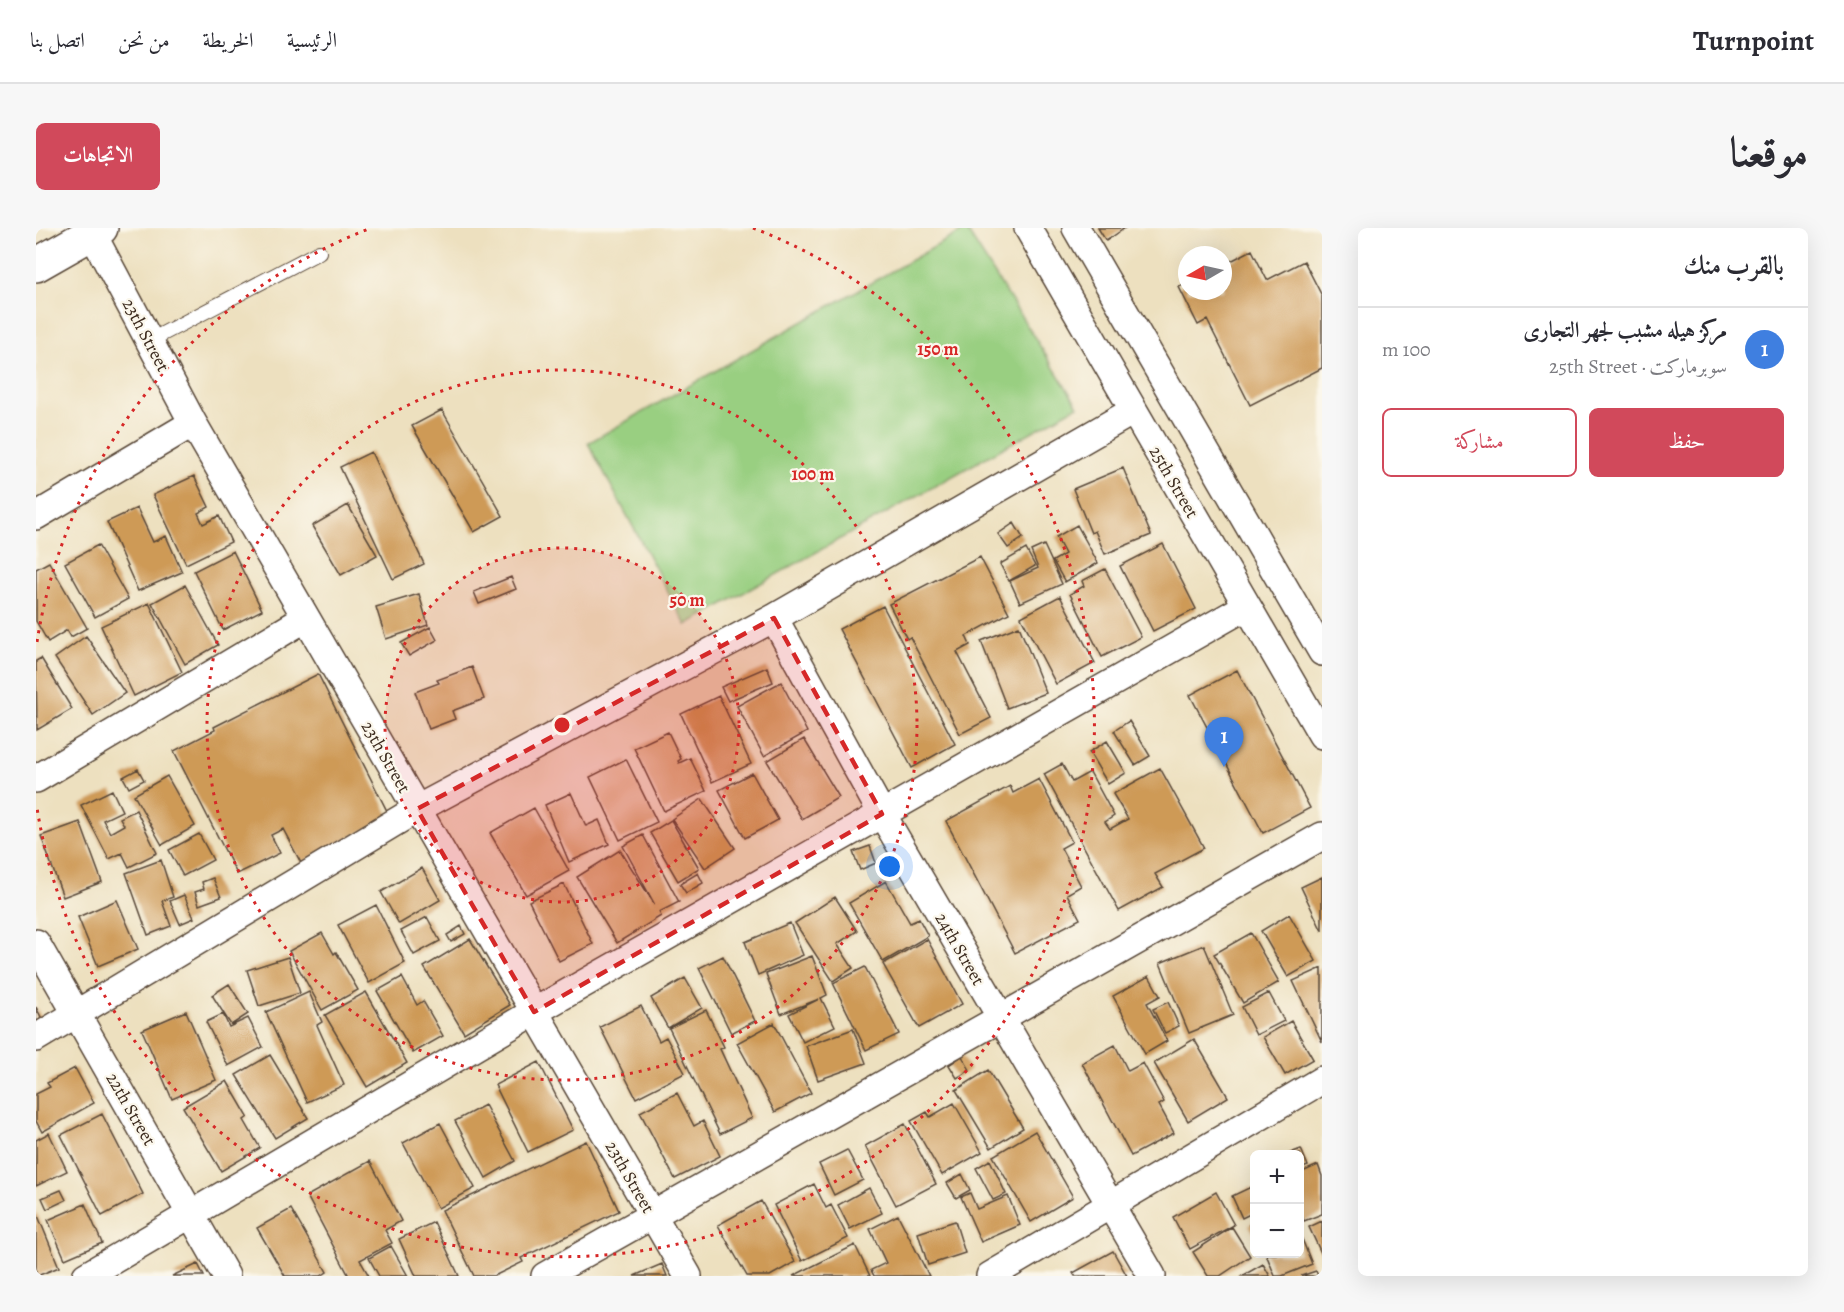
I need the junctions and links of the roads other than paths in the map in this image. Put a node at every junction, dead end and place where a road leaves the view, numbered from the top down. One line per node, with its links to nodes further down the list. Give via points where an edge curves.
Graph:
1 (1028, 228): 7 (street, 25th Street)
2 (1076, 228): 13 (street)
3 (97, 231): 5 (main road); 6 (street, 23th Street)
4 (319, 252): 6 (lane)
5 (36, 265)
6 (149, 341): 8 (street, 23th Street)
7 (1133, 411): 10 (street, 25th Street); 12 (street)
8 (193, 423): 9 (street); 11 (street, 23th Street)
9 (36, 516)
10 (1246, 606): 14 (street, 25th Street); 17 (street)
11 (306, 618): 15 (street); 16 (street, 23th Street)
12 (774, 618): 16 (street); 17 (street, 24th Street)
13 (1322, 652)
14 (1322, 735)
15 (36, 779)
16 (417, 809): 20 (street, 23th Street); 21 (street)
17 (882, 814): 20 (street); 22 (street, 24th Street)
18 (1322, 836): 22 (street)
19 (36, 943): 21 (street, 22th Street)
20 (534, 1012): 26 (street); 27 (street, 23th Street)
21 (77, 1014): 23 (street); 26 (street, 22th Street)
22 (1001, 1018): 25 (street, 24th Street); 27 (street)
23 (36, 1038)
24 (1322, 1080): 25 (street)
25 (1111, 1205): 32 (street); 33 (street, 24th Street)
26 (190, 1213): 28 (street); 29 (street, 22th Street)
27 (652, 1215): 30 (street); 31 (street, 23th Street)
28 (86, 1276)
29 (226, 1276)
30 (545, 1276)
31 (688, 1276)
32 (990, 1276)
33 (1152, 1276)

